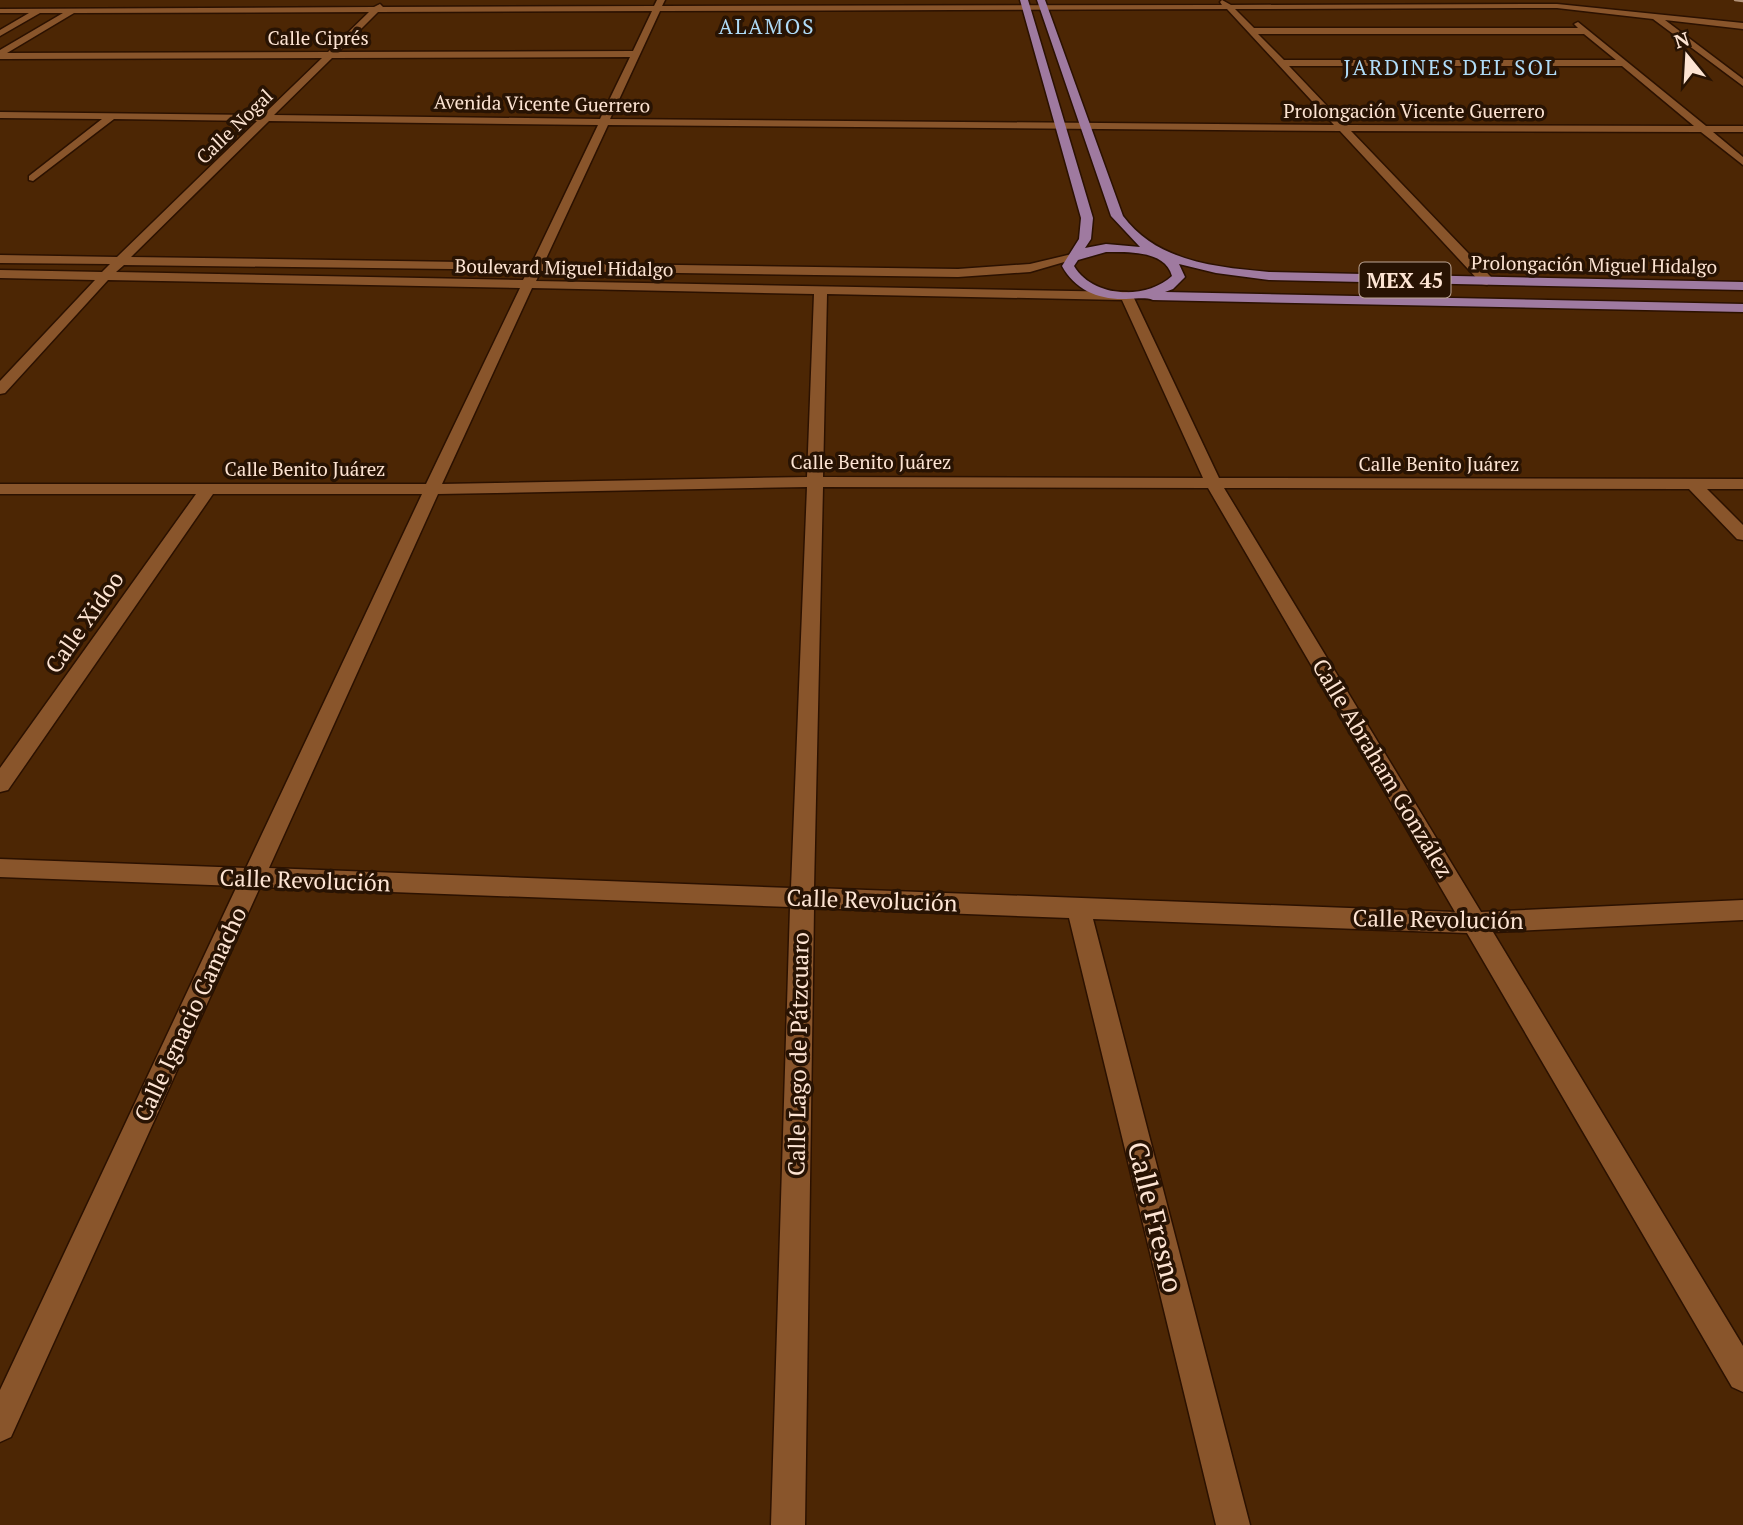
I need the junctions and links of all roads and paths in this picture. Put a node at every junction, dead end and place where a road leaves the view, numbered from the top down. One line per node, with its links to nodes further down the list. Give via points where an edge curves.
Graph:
1 (387, 0): 10 (street, Calle Nogal)
2 (518, 0): 11 (street)
3 (56, 1): 13 (street)
4 (1025, 4): 5 (street); 8 (street); 31 (main road)
5 (1042, 4): 6 (street); 30 (main road, MEX 45)
6 (1142, 4): 7 (street)
7 (1226, 4): 9 (street); 18 (street)
8 (658, 5): 11 (street); 21 (street, Calle Ignacio Camacho)
9 (1558, 6): 15 (street); 17 (street)
10 (376, 10): 11 (street); 14 (street); 20 (street, Calle Nogal)
11 (510, 10)
12 (0, 11): 13 (street)
13 (39, 11): 14 (street); 19 (street)
14 (73, 11): 22 (street)
15 (1656, 17): 16 (street); 25 (street)
16 (1743, 26)
17 (1587, 31): 18 (street); 23 (street)
18 (1252, 32): 24 (street)
19 (0, 33)
20 (331, 54): 21 (street, Calle Ciprés); 22 (street, Calle Ciprés); 28 (street, Calle Nogal)
21 (635, 54): 29 (street, Calle Ignacio Camacho)
22 (0, 55)
23 (1625, 63): 24 (street); 34 (street)
24 (1282, 64): 32 (street)
25 (1743, 83)
26 (0, 114): 27 (street, Avenida Vicente Guerrero)
27 (112, 116): 28 (street, Avenida Vicente Guerrero); 36 (street)
28 (267, 118): 29 (street, Avenida Vicente Guerrero); 40 (street, Calle Nogal)
29 (604, 122): 31 (street, Avenida Vicente Guerrero); 41 (street, Calle Ignacio Camacho)
30 (1084, 125): 31 (street, Avenida Vicente Guerrero); 32 (street, Prolongación Vicente Guerrero); 37 (main road, MEX 45, via 1117,216 1132,235)
31 (1061, 127): 38 (main road, via 1087,218 1086,239)
32 (1342, 127): 34 (street, Prolongación Vicente Guerrero); 45 (street)
33 (1743, 129): 34 (street, Prolongación Vicente Guerrero)
34 (1704, 130): 35 (street)
35 (1743, 162)
36 (33, 178)
37 (1158, 254): 38 (main road, Prolongación Miguel Hidalgo / MEX 45, via 1110,247); 45 (main road, Prolongación Miguel Hidalgo / MEX 45, via 1210,268 1269,276); 50 (main road, MEX 45, via 1178,269 1179,278 1146,295)
38 (1072, 258): 43 (street, Boulevard Miguel Hidalgo, via 1007,271); 50 (main road, MEX 45, via 1068,266 1078,282)
39 (0, 259): 40 (street, Boulevard Miguel Hidalgo)
40 (120, 261): 41 (street, Boulevard Miguel Hidalgo); 44 (street, Calle Nogal)
41 (535, 269): 43 (street, Boulevard Miguel Hidalgo); 46 (street, Calle Ignacio Camacho)
42 (0, 274): 44 (street, Boulevard Miguel Hidalgo)
43 (958, 274): 49 (street)
44 (105, 276): 46 (street, Boulevard Miguel Hidalgo); 52 (street, Calle Nogal)
45 (1487, 281): 47 (main road, Prolongación Miguel Hidalgo / MEX 45)
46 (527, 286): 48 (street, Boulevard Miguel Hidalgo); 59 (street, Calle Ignacio Camacho)
47 (1743, 286)
48 (821, 290): 49 (street, Boulevard Miguel Hidalgo); 53 (street, Calle Lago de Pátzcuaro)
49 (961, 293): 50 (street, Boulevard Miguel Hidalgo)
50 (1127, 296): 51 (main road, Prolongación Miguel Hidalgo / MEX 45); 54 (street, Calle Abraham González)
51 (1743, 308)
52 (0, 390)
53 (815, 481): 54 (street, Calle Benito Juárez); 59 (street, Calle Benito Juárez); 64 (street, Calle Lago de Pátzcuaro)
54 (1213, 483): 56 (street, Calle Benito Juárez); 67 (street, Calle Abraham González)
55 (1743, 484): 56 (street, Calle Benito Juárez)
56 (1694, 485): 60 (street)
57 (0, 489): 58 (street, Calle Benito Juárez)
58 (208, 489): 59 (street, Calle Benito Juárez); 61 (street, Calle Xidoo)
59 (432, 489): 63 (street, Calle Ignacio Camacho)
60 (1743, 534)
61 (0, 784)
62 (0, 868): 63 (street, Calle Revolución)
63 (252, 878): 64 (street, Calle Revolución); 69 (street, Calle Ignacio Camacho)
64 (802, 898): 65 (street, Calle Revolución); 70 (street, Calle Lago de Pátzcuaro)
65 (1079, 909): 67 (street, Calle Revolución); 71 (street, Calle Fresno)
66 (1743, 910): 67 (street, Calle Revolución)
67 (1475, 923): 68 (street, Calle Abraham González)
68 (1743, 1376)
69 (0, 1426)
70 (788, 1525)
71 (1233, 1525)

